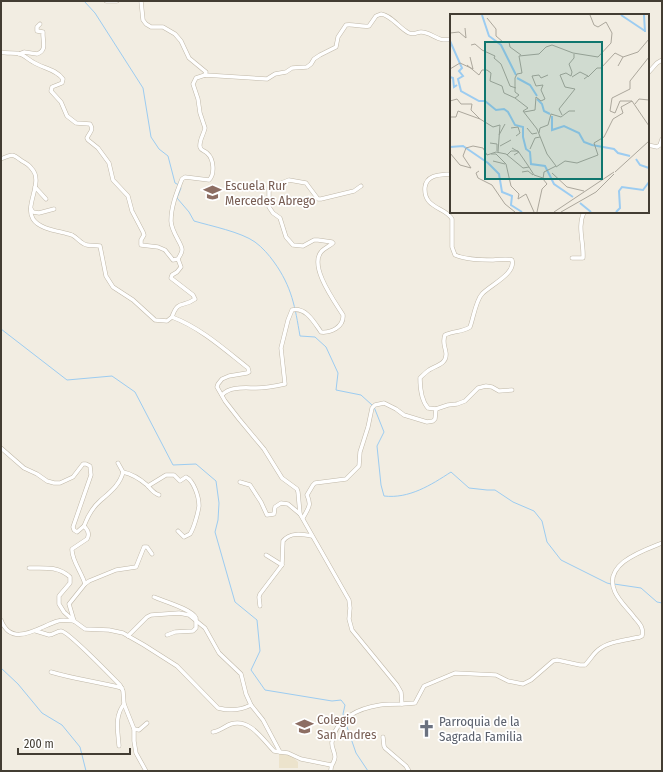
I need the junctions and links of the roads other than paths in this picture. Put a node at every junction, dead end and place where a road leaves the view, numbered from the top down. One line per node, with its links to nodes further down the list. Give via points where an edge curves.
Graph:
1 (106, 1): 2 (street)
2 (117, 1)
3 (141, 1): 10 (street, via 143,20 146,24 163,27 175,34 189,58 206,72)
4 (40, 24): 7 (street, via 36,31 43,32 42,51 37,54)
5 (450, 39): 10 (street, via 445,41 422,32 411,34 381,14 376,16 369,26 346,25 336,47 314,59 307,67 292,68 267,79)
6 (1, 52): 7 (street)
7 (19, 54): 22 (street, via 52,70 63,79 62,83 52,87 51,91 61,102 67,116 76,123 90,124 92,127 87,138 108,161 115,183 128,196 144,235 140,240 141,244 158,247 165,250 173,260)
8 (662, 60): 9 (street)
9 (649, 72)
10 (205, 75): 22 (street, via 196,78 193,84 205,128 200,146 209,155 213,176 209,180 187,176 182,179 173,203 171,222 174,235 182,248)
11 (662, 139): 12 (street, via 657,147)
12 (649, 145)
13 (1, 159): 16 (street, via 14,155 32,168 36,178)
14 (450, 174): 26 (street, via 429,178 425,189 427,199 451,216 452,247 455,255 462,258 509,259 513,262 502,279 482,294 470,327 445,335 444,361 420,378 424,404 428,408)
15 (360, 186): 25 (street, via 354,191 321,199 318,199 306,183 289,180 269,189 270,207 280,218 286,237 293,245 303,246 314,240 333,243 320,253 318,272 343,319 336,329 321,332 310,316 302,310 292,310 281,348 285,384 231,389)
16 (35, 187): 17 (street); 18 (street)
17 (46, 199)
18 (30, 208): 19 (street, via 33,212 39,213); 23 (street, via 33,219 43,227 71,235 88,245 100,246 106,276 113,287 155,320 167,321)
19 (54, 209)
20 (584, 213): 21 (street, via 581,219 583,258)
21 (572, 258)
22 (178, 259): 23 (street, via 181,267 171,278 193,294 194,299 176,307)
23 (172, 317): 25 (street, via 204,333 248,368 247,373 222,379 217,387)
24 (512, 390): 26 (street, via 499,391 486,386 478,388 465,401)
25 (222, 395): 33 (street, via 264,449 282,478 297,489)
26 (436, 409): 33 (street, via 435,418 432,422 427,422 404,416 389,405 375,404 360,452 359,466 346,479 313,485 307,495 310,506)
27 (1, 448): 34 (street, via 24,468 47,481 60,483 73,477 83,464 90,466 91,475 74,530 77,532)
28 (118, 463): 29 (street)
29 (123, 472): 31 (street, via 131,474); 34 (street, via 115,487 89,515)
30 (240, 482): 33 (street, via 250,485 268,515 274,514 275,507 281,502 288,504)
31 (148, 486): 32 (street); 35 (street, via 172,474 180,481 186,477 190,480 198,499 198,510 190,534 184,537)
32 (159, 495)
33 (302, 516): 36 (street)
34 (84, 526): 42 (street, via 89,536 72,552)
35 (178, 531)
36 (312, 536): 40 (street, via 292,535 286,538 283,541); 54 (street, via 349,600 348,619 352,630 397,685 401,692)
37 (662, 543): 54 (street, via 625,562 617,568 613,576 614,591 641,626 642,636 603,647 596,651 586,665 553,661 523,684 490,674 455,673 424,686 415,703)
38 (152, 554): 42 (street, via 144,547 136,567 116,570)
39 (266, 555): 40 (street)
40 (282, 565): 44 (street, via 260,594)
41 (29, 568): 46 (street, via 58,569 70,577 70,583 59,596 59,604)
42 (85, 584): 46 (street, via 68,604)
43 (154, 597): 47 (street, via 192,612)
44 (260, 606)
45 (1, 620): 48 (street, via 6,630 13,634)
46 (74, 621): 48 (street, via 60,620); 50 (street, via 85,629 109,630)
47 (197, 621): 49 (street, via 193,631); 50 (street, via 189,615 179,613 151,614); 55 (street, via 219,653 241,674)
48 (36, 631): 52 (street, via 49,636 64,632)
49 (167, 635)
50 (128, 636): 55 (street, via 176,666 218,708 235,710)
51 (51, 672): 52 (street)
52 (122, 688): 53 (street)
53 (124, 704): 57 (street); 60 (street, via 118,715)
54 (402, 704): 62 (street, via 381,704 348,716 340,723 332,740 335,757)
55 (251, 705): 61 (street, via 263,720)
56 (147, 723): 57 (street, via 139,730)
57 (134, 729): 63 (street, via 136,753)
58 (213, 732): 61 (street, via 233,724 245,725 254,730 274,751)
59 (383, 737): 65 (street, via 385,748)
60 (119, 746)
61 (280, 752): 62 (street)
62 (331, 765): 64 (street)
63 (146, 771)
64 (332, 771)
65 (409, 771)

